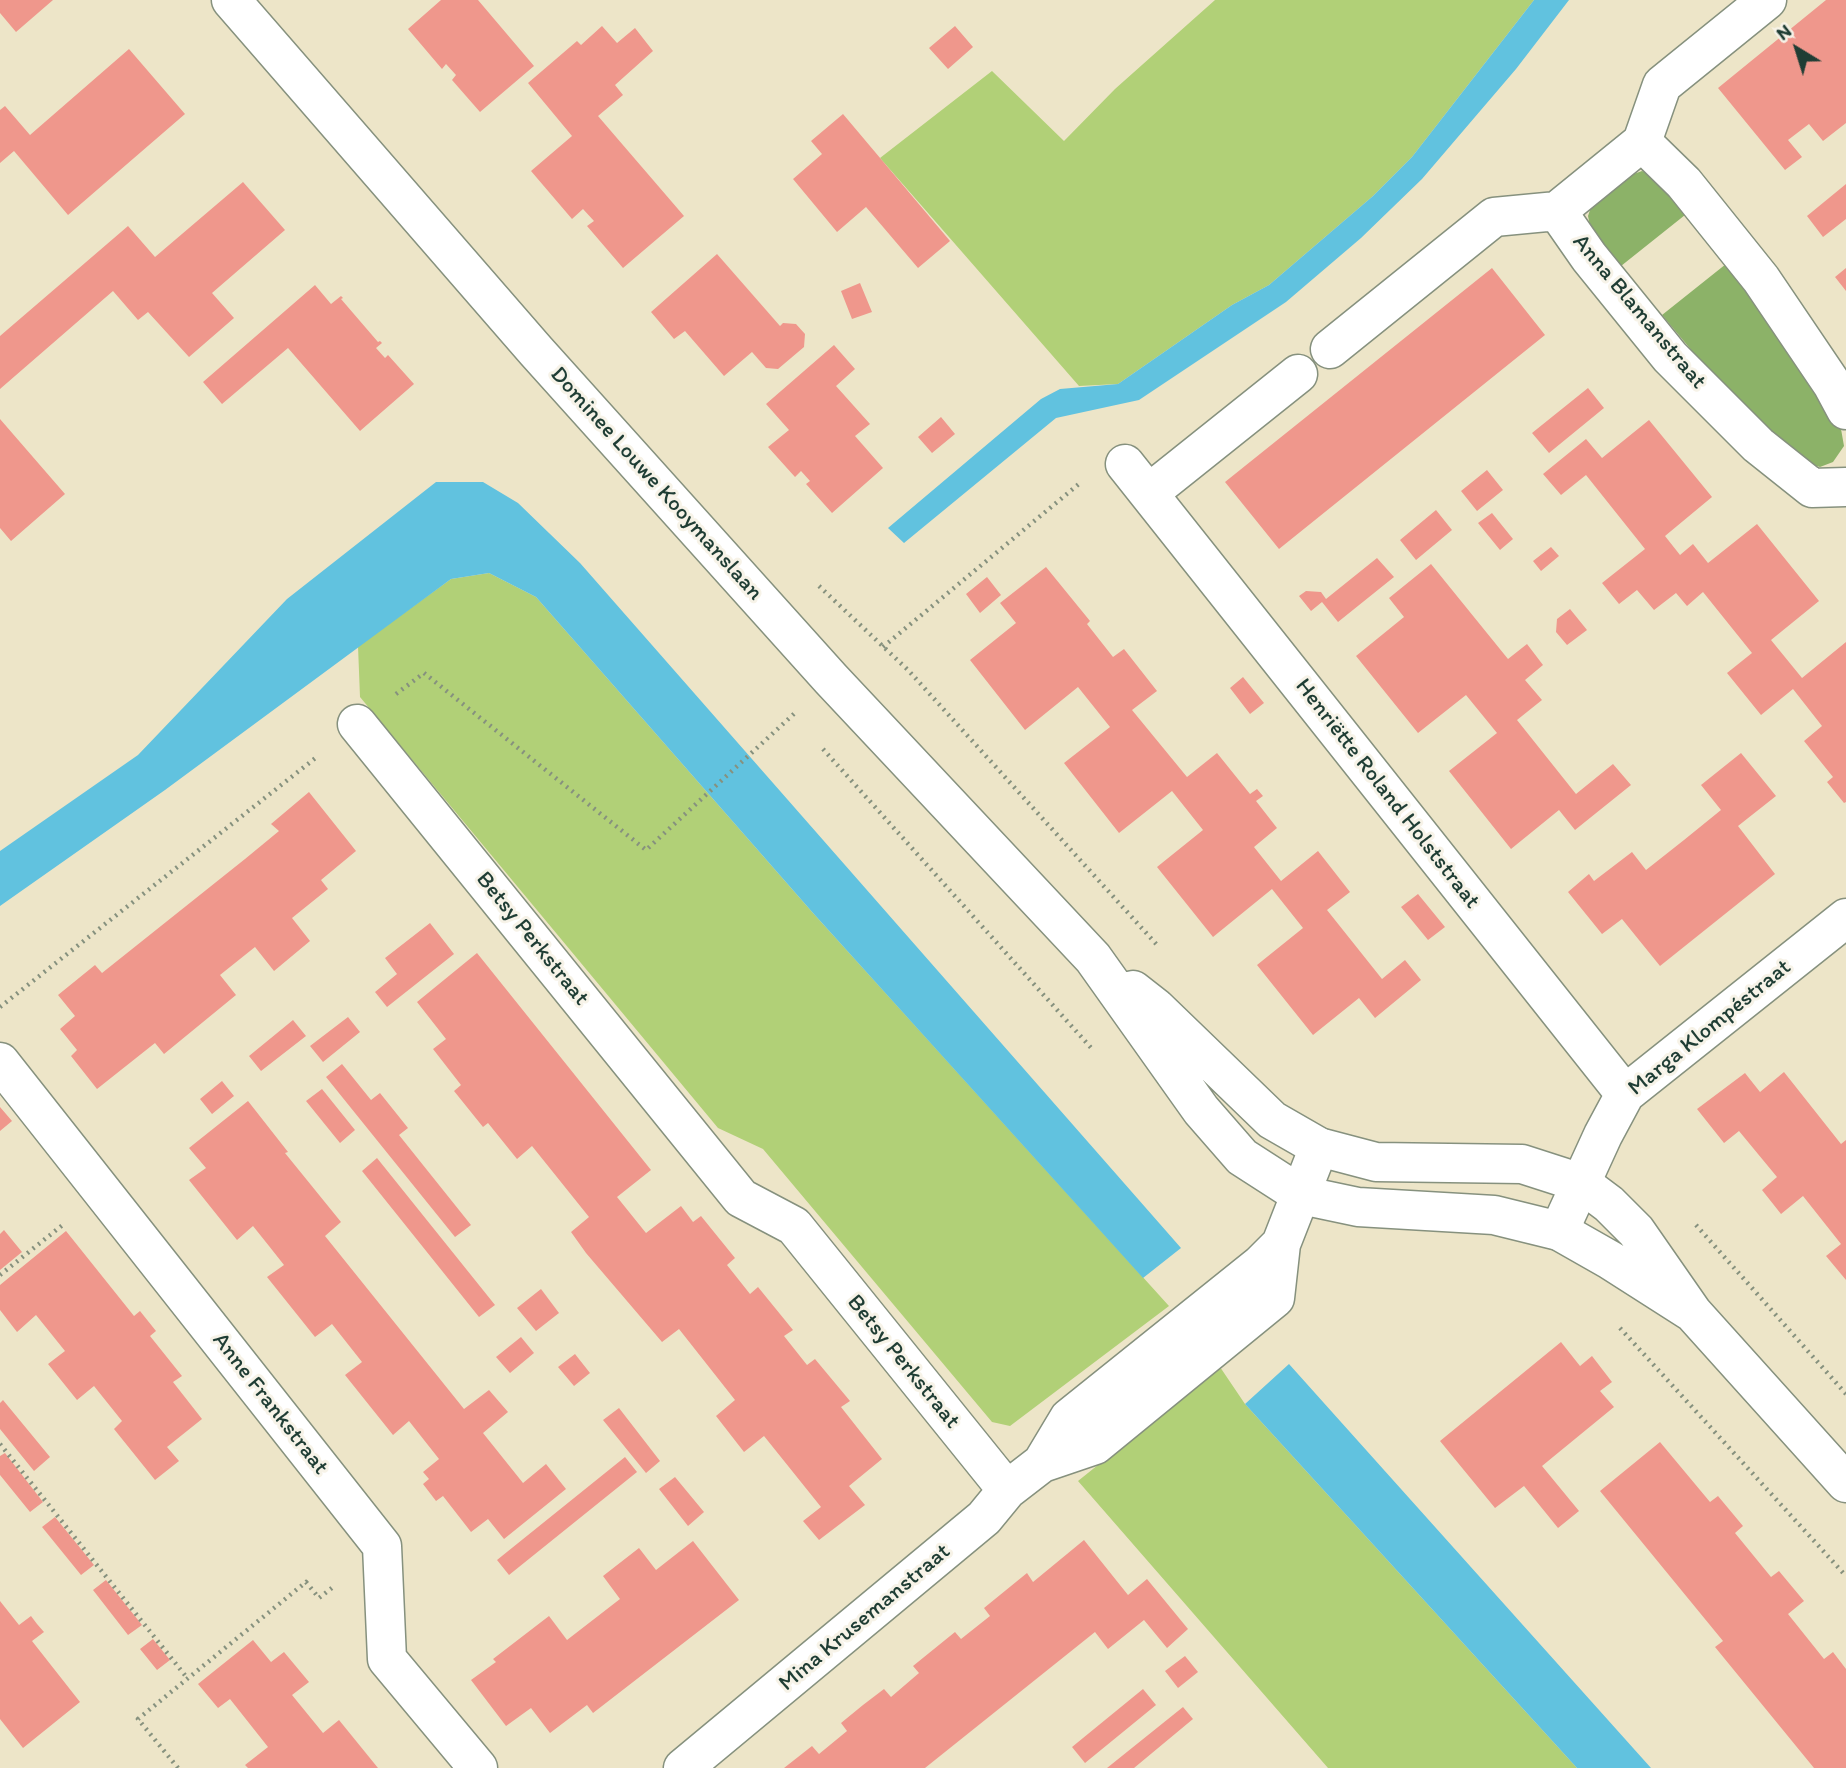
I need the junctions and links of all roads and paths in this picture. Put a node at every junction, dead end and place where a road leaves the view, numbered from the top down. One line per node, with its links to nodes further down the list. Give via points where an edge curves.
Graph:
1 (231, 0): 17 (street, Dominee Louwe Kooymanslaan, via 831,679)
2 (1767, 0): 3 (street, via 1662,85)
3 (1642, 142): 4 (street, Anna Blamanstraat); 7 (street, via 1684,183 1760,279)
4 (1557, 211): 5 (street, via 1494,217); 9 (street, Anna Blamanstraat, via 1670,357 1758,445 1812,488)
5 (1330, 349)
6 (1297, 374): 10 (street)
7 (1846, 410)
8 (1108, 469): 10 (street, Henriëtte Roland Holststraat); 12 (path)
9 (1846, 487)
10 (1149, 493): 20 (street, Henriëtte Roland Holststraat)
11 (813, 581): 12 (path)
12 (883, 647): 16 (path)
13 (793, 715): 14 (path, via 646,850 424,673)
14 (357, 724): 18 (path); 33 (street, Betsy Perkstraat, via 741,1199 794,1226)
15 (1846, 919): 20 (street, Marga Klompéstraat)
16 (1165, 953)
17 (1093, 958): 21 (street, Dominee Louwe Kooymanslaan, via 1156,1008 1272,1120); 24 (street, Dominee Louwe Kooymanslaan, via 1225,1139 1242,1157)
18 (0, 1007)
19 (0, 1062): 23 (street, Anne Frankstraat)
20 (1625, 1094): 22 (street, Marga Klompéstraat)
21 (1320, 1147): 22 (street, Dominee Louwe Kooymanslaan, via 1376,1162 1522,1164); 24 (street, Mina Krusemanstraat)
22 (1580, 1183): 26 (street, Marga Klompéstraat); 28 (street, Dominee Louwe Kooymanslaan, via 1636,1231)
23 (103, 1192): 27 (path); 34 (street, Anne Frankstraat)
24 (1301, 1195): 26 (street, Dominee Louwe Kooymanslaan, via 1358,1207 1494,1215); 33 (street, Mina Krusemanstraat, via 1281,1244 1275,1298 1095,1445 1041,1462)
25 (1690, 1218): 30 (path)
26 (1559, 1231): 28 (street, Dominee Louwe Kooymanslaan)
27 (0, 1275)
28 (1693, 1313): 32 (street, Dominee Louwe Kooymanslaan)
29 (1618, 1326): 35 (path)
30 (1846, 1394)
31 (0, 1444): 36 (path)
32 (1846, 1483)
33 (1007, 1490): 39 (street, Mina Krusemanstraat, via 984,1518)
34 (382, 1546): 36 (path, via 319,1598 306,1582); 38 (street, via 387,1659)
35 (1846, 1576)
36 (188, 1679): 37 (path, via 138,1719)
37 (178, 1768)
38 (478, 1768)
39 (683, 1768)

